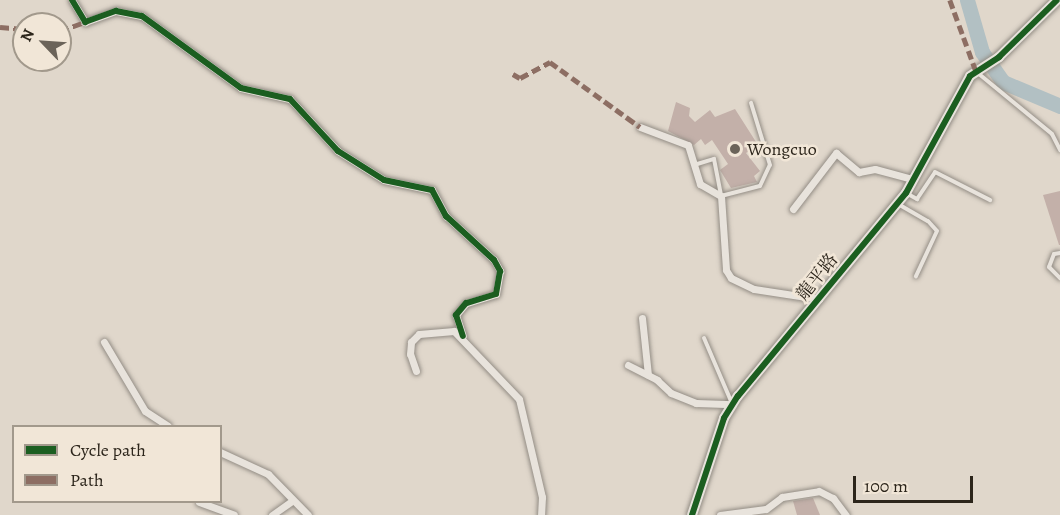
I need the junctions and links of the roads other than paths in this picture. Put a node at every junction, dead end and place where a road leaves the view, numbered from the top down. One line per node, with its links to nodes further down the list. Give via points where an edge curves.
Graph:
1 (72, 0): 19 (street, via 84,22 116,11 142,16 241,88 290,99 338,151 384,180 432,190 446,216 494,260 500,271 496,294 466,303 456,315)
2 (1058, 0): 3 (street, via 999,57)
3 (979, 69): 6 (lane, via 990,86 1052,134); 8 (street, 龍平路, via 959,92)
4 (750, 103): 10 (lane, via 768,172 760,186)
5 (640, 127): 7 (street, via 681,140 688,145)
6 (1060, 150)
7 (694, 165): 10 (street, via 700,184); 10 (lane, via 714,159)
8 (912, 179): 9 (street, 龍平路); 13 (street, via 875,169 859,172 836,153)
9 (906, 193): 11 (lane, via 917,199 935,172); 12 (street, 龍平路)
10 (720, 196): 17 (street, via 726,270 730,278 754,289)
11 (990, 200)
12 (897, 204): 15 (lane, via 928,221 937,231); 17 (street, 龍平路)
13 (793, 209)
14 (1060, 253): 16 (lane, via 1054,254 1049,267)
15 (916, 276)
16 (1060, 278)
17 (819, 299): 25 (street, 龍平路)
18 (642, 318): 24 (street)
19 (463, 336): 23 (street, via 454,331 419,334 411,342 410,354); 35 (street, via 524,409 532,466 542,496)
20 (704, 338): 25 (lane)
21 (104, 342): 26 (street, via 145,411)
22 (628, 365): 24 (street)
23 (416, 371)
24 (648, 375): 25 (street, via 671,393 696,403)
25 (733, 404): 36 (street, 龍平路, via 724,418)
26 (166, 425)
27 (222, 453): 28 (street, via 268,474)
28 (292, 501): 33 (street); 34 (street)
29 (202, 503): 30 (street)
30 (220, 512): 32 (street)
31 (767, 512): 37 (street); 38 (street, via 782,497 819,491 833,498)
32 (234, 515)
33 (272, 515)
34 (308, 515)
35 (541, 515)
36 (692, 515)
37 (720, 515)
38 (846, 515)

